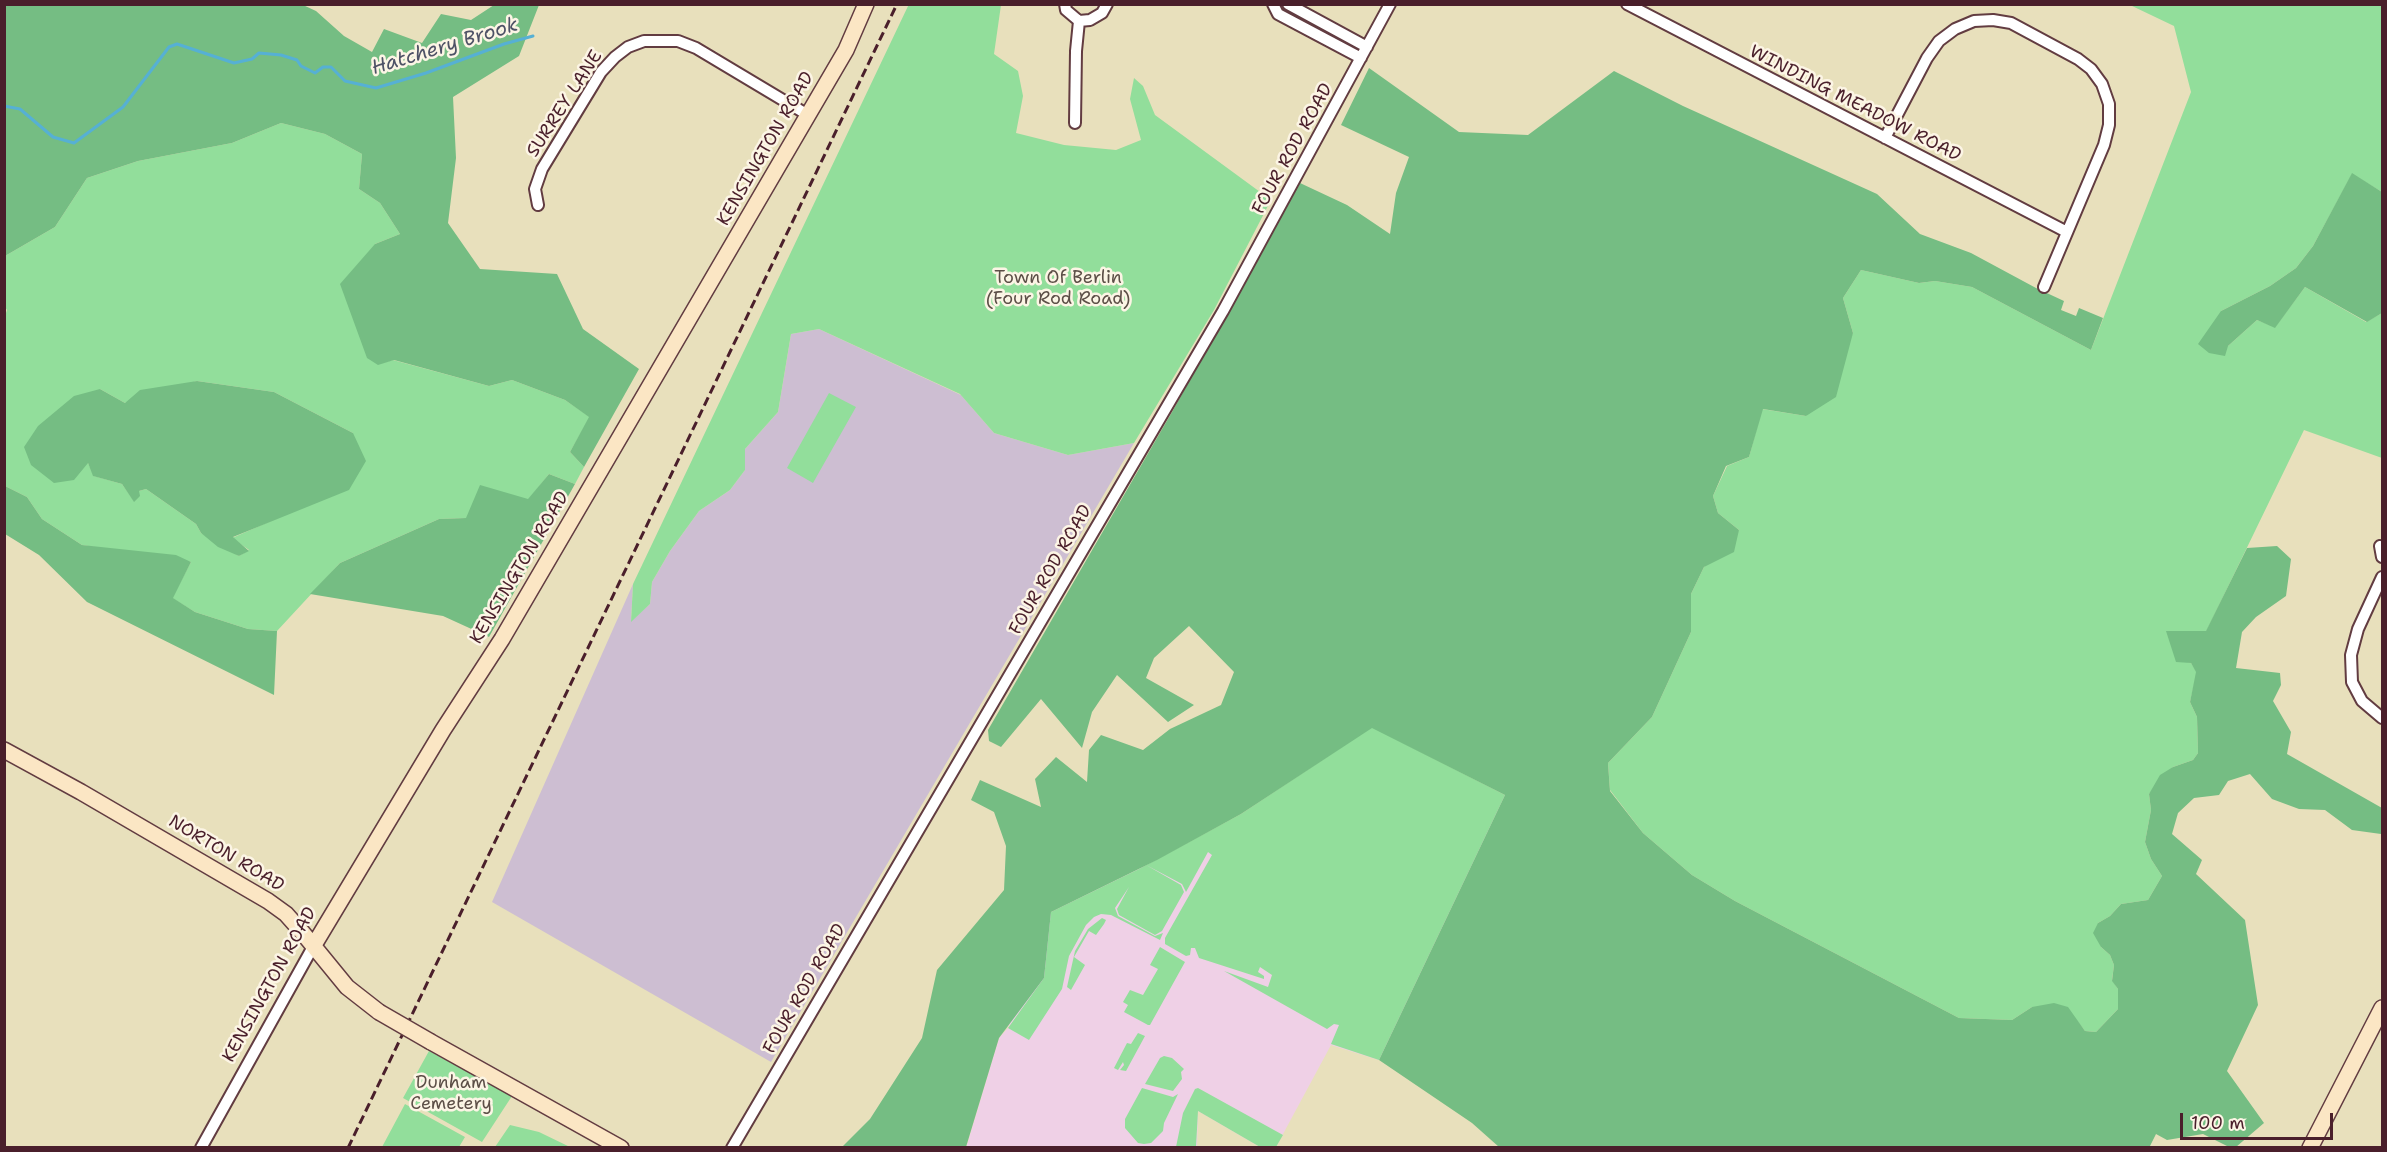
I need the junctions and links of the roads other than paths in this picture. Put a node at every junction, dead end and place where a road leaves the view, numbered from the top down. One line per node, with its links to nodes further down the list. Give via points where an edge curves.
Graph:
1 (867, 4): 11 (street, KENSINGTON ROAD, via 846,50)
2 (1065, 4): 8 (street, via 1066,10)
3 (1107, 4): 8 (street, via 1096,17)
4 (1273, 4): 10 (street, via 1278,14)
5 (1390, 4): 9 (street, FOUR ROD ROAD)
6 (1627, 4): 13 (street, WINDING MEADOW ROAD)
7 (1293, 6): 9 (street)
8 (1079, 21): 12 (street)
9 (1367, 47): 10 (street, FOUR ROD ROAD)
10 (1361, 58): 24 (street, FOUR ROD ROAD, via 1223,311)
11 (808, 115): 14 (street, SURREY LANE, via 696,48 678,41 644,41 628,47 601,72 542,169 535,189); 20 (street, KENSINGTON ROAD, via 502,639)
12 (1075, 123)
13 (1885, 138): 15 (street, WINDING MEADOW ROAD); 15 (street, via 1927,57 1955,29 1974,21 1993,20 2011,23 2036,35 2091,69 2109,104 2104,145)
14 (538, 205)
15 (2067, 232): 16 (street)
16 (2044, 287)
17 (2382, 577): 18 (street, via 2358,629 2351,655 2352,682 2362,701)
18 (2382, 718)
19 (4, 750): 20 (street, NORTON ROAD, via 268,901 286,914)
20 (314, 945): 22 (street, KENSINGTON ROAD); 23 (street, NORTON ROAD, bridge, via 347,987 379,1012)
21 (2382, 1008): 25 (street)
22 (201, 1148)
23 (621, 1148)
24 (732, 1148)
25 (2310, 1148)

